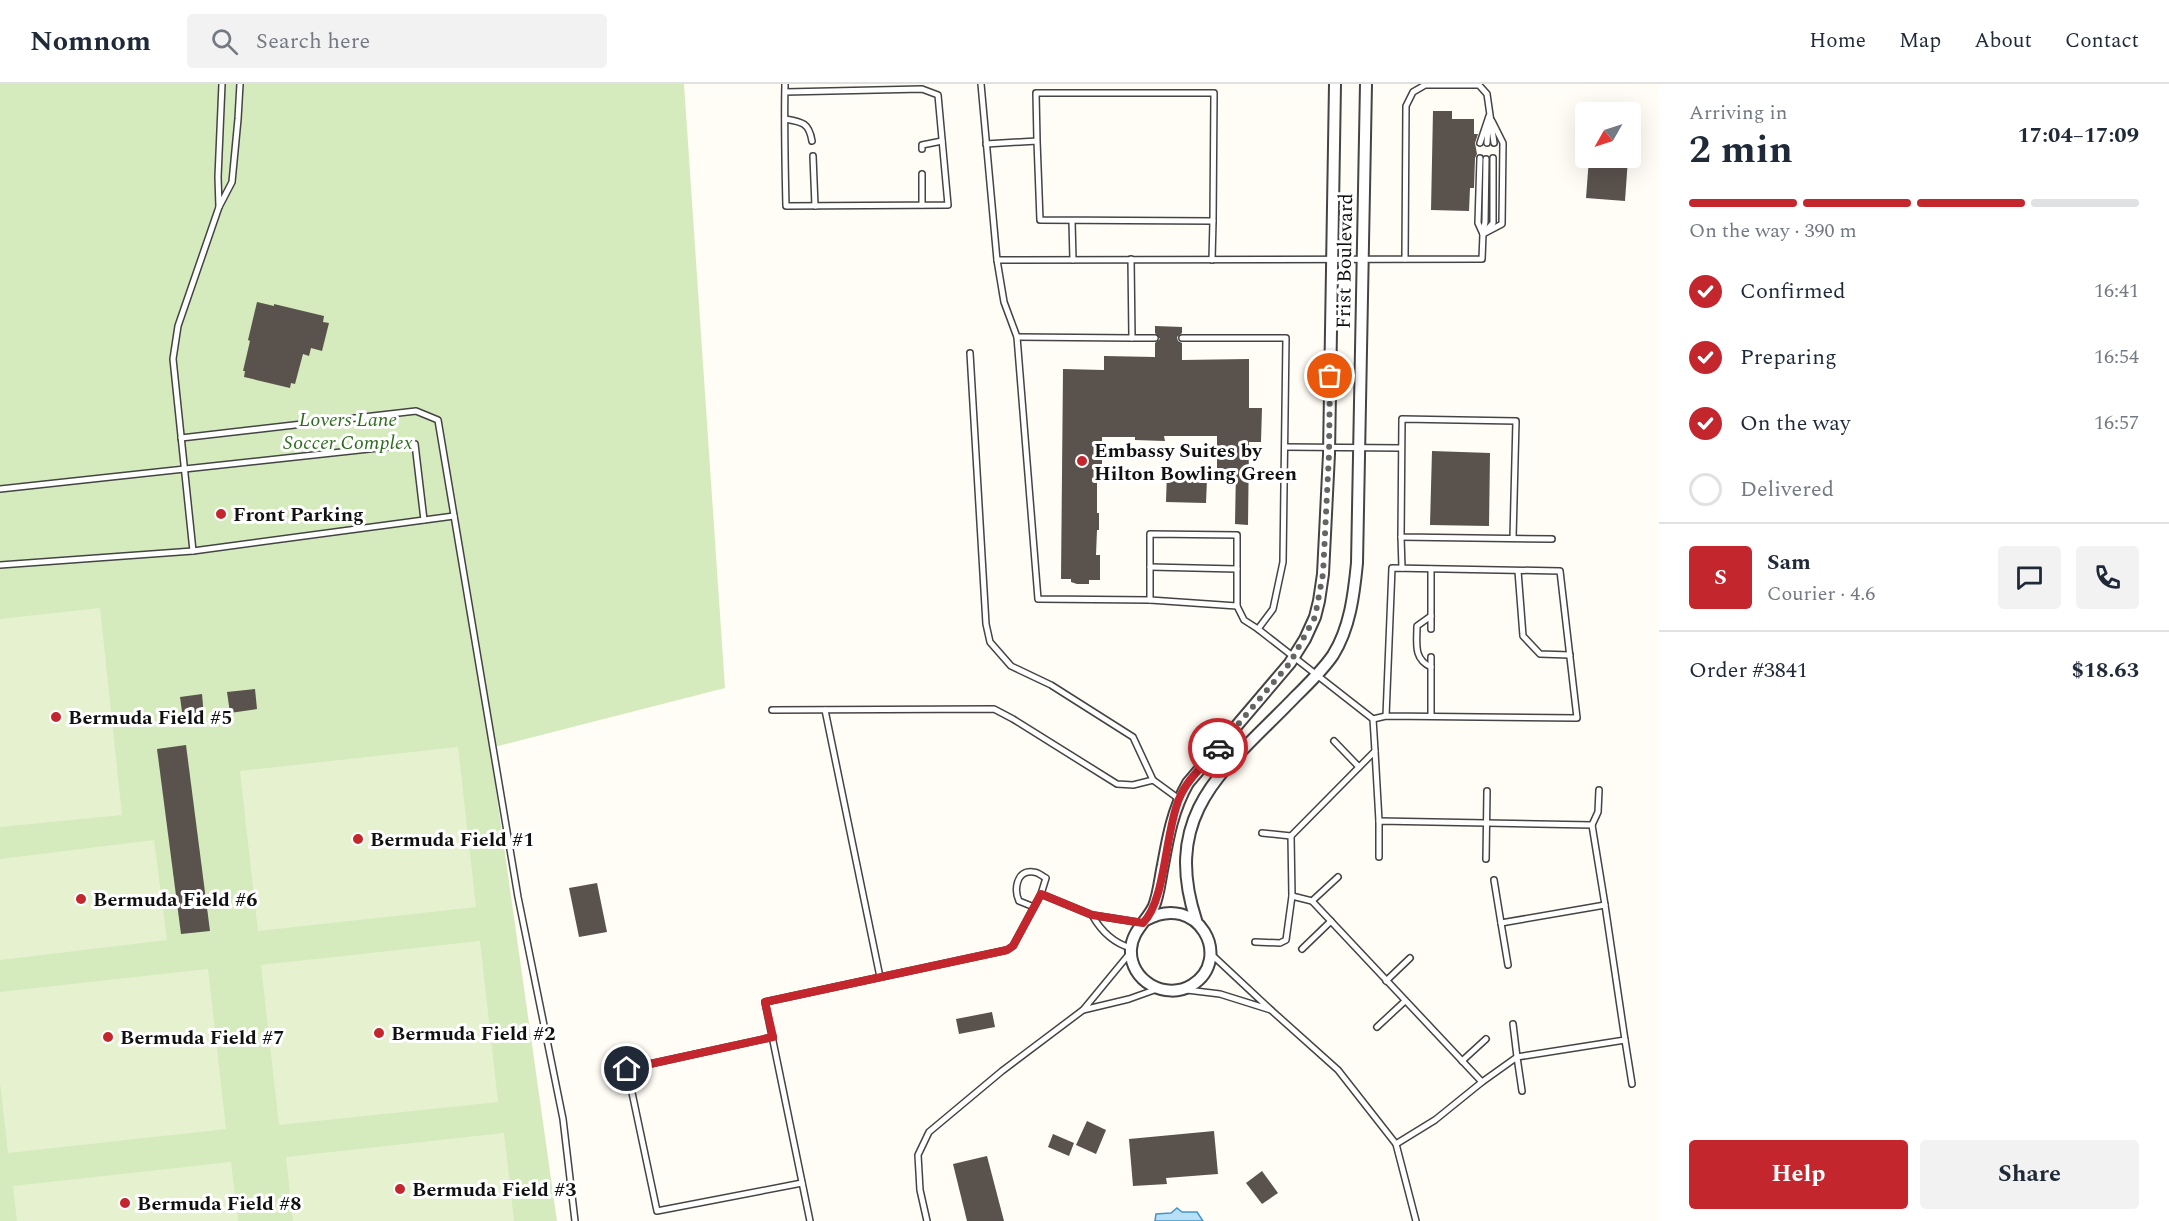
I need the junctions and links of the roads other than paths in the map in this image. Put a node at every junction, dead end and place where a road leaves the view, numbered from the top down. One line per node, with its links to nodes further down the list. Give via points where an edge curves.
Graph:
1 (222, 84): 21 (lane)
2 (240, 84): 21 (lane, via 232,182)
3 (785, 84): 7 (lane)
4 (981, 84): 15 (lane)
5 (1335, 84): 25 (street, Frist Boulevard)
6 (1366, 84): 26 (street, Frist Boulevard)
7 (785, 92): 9 (lane); 11 (lane, via 922,89 938,95)
8 (1489, 114): 13 (lane); 14 (lane); 24 (lane, via 1503,143 1502,224); 28 (lane, via 1487,94 1479,85 1425,85 1413,92 1406,106)
9 (785, 119): 10 (lane, via 810,129); 20 (lane, via 786,206)
10 (812, 141)
11 (942, 141): 16 (lane, via 922,145); 19 (lane, via 948,205)
12 (1037, 141): 15 (lane); 22 (lane, via 1040,220); 23 (lane, via 1036,93 1214,93)
13 (1483, 143)
14 (1494, 143)
15 (986, 144): 29 (lane)
16 (922, 149)
17 (813, 156): 20 (lane)
18 (922, 174): 19 (lane)
19 (922, 205): 20 (lane)
20 (815, 206)
21 (219, 207): 37 (lane, via 178,326 173,359)
22 (1072, 221): 23 (lane); 30 (lane)
23 (1213, 221): 31 (lane)
24 (1483, 234): 24 (lane, via 1478,223 1487,158 1493,223); 28 (lane, via 1482,259)
25 (1332, 258): 26 (lane); 31 (lane); 39 (street, Frist Boulevard)
26 (1362, 258): 28 (lane); 40 (street, Frist Boulevard)
27 (1131, 259): 30 (lane); 31 (lane); 33 (lane)
28 (1405, 259)
29 (997, 260): 30 (lane); 32 (lane, via 1004,302)
30 (1073, 260)
31 (1212, 260)
32 (1017, 337): 33 (lane); 56 (lane, via 1038,599)
33 (1132, 338): 34 (lane)
34 (1155, 338)
35 (1182, 338): 38 (lane, via 1286,338)
36 (970, 353): 74 (lane, via 990,642 1011,666 1051,685 1133,737)
37 (181, 438): 42 (lane); 44 (lane, via 416,411 438,420)
38 (1285, 447): 39 (lane); 59 (lane, via 1283,562 1273,609)
39 (1329, 447): 40 (lane); 62 (street, Frist Boulevard, via 1320,601)
40 (1359, 448): 41 (lane); 65 (street, Frist Boulevard, via 1354,590 1343,635)
41 (1401, 448): 46 (lane); 47 (lane, via 1402,419 1516,421)
42 (184, 469): 43 (lane); 45 (lane, via 415,444); 49 (lane)
43 (0, 489)
44 (454, 516): 45 (lane); 122 (lane, via 518,897 563,1119)
45 (424, 520): 49 (lane)
46 (1401, 537): 47 (lane); 52 (lane)
47 (1513, 538): 48 (lane)
48 (1552, 539)
49 (193, 551): 50 (lane)
50 (0, 565)
51 (1150, 567): 53 (lane); 53 (lane, via 1150,534 1237,535); 56 (lane)
52 (1402, 568): 54 (lane); 68 (lane, via 1392,568)
53 (1237, 569): 57 (lane)
54 (1431, 569): 55 (lane); 58 (lane)
55 (1518, 571): 61 (lane, via 1523,636 1540,654); 61 (lane, via 1560,571)
56 (1150, 600): 57 (lane)
57 (1236, 606): 59 (lane, via 1244,620)
58 (1431, 616): 60 (lane); 64 (lane, via 1417,626 1416,652 1422,663)
59 (1258, 629): 62 (lane)
60 (1431, 629)
61 (1570, 655): 69 (lane, via 1577,717)
62 (1294, 657): 65 (lane); 77 (street, Frist Boulevard, via 1188,783)
63 (1431, 657): 64 (lane)
64 (1431, 667): 69 (lane)
65 (1317, 674): 70 (lane); 94 (street, Frist Boulevard, via 1222,772 1197,810 1186,864 1189,900)
66 (772, 710): 67 (lane)
67 (825, 710): 74 (lane, via 994,710 1117,784); 103 (lane)
68 (1386, 716): 69 (lane); 70 (lane)
69 (1431, 716)
70 (1373, 719): 72 (lane)
71 (1334, 741): 73 (lane)
72 (1375, 751): 73 (lane); 78 (lane)
73 (1359, 767): 82 (lane)
74 (1153, 780): 77 (lane)
75 (1599, 790): 80 (lane, via 1598,812)
76 (1487, 791): 79 (lane)
77 (1179, 799): 93 (street, Frist Boulevard, via 1168,833 1155,904)
78 (1379, 821): 79 (lane); 83 (lane)
79 (1487, 823): 80 (lane); 84 (lane)
80 (1592, 825): 90 (lane)
81 (1262, 833): 82 (lane)
82 (1291, 836): 88 (lane)
83 (1379, 857)
84 (1486, 859)
85 (1338, 877): 89 (lane)
86 (1494, 880): 96 (lane)
87 (1041, 894): 91 (lane); 91 (lane, via 1046,878 1035,872 1026,872 1015,885 1019,901); 92 (lane)
88 (1292, 896): 89 (lane); 97 (lane, via 1286,940)
89 (1312, 901): 95 (lane)
90 (1605, 905): 96 (lane); 114 (lane)
91 (1034, 907): 103 (lane, via 1007,950)
92 (1092, 915): 93 (lane); 99 (lane, via 1099,928)
93 (1145, 921): 94 (street, via 1156,914 1176,912); 99 (street, Frist Boulevard, via 1132,939)
94 (1196, 921): 100 (street, Frist Boulevard, via 1206,935)
95 (1331, 921): 98 (lane); 104 (lane)
96 (1501, 923): 102 (lane)
97 (1255, 942)
98 (1302, 949)
99 (1131, 950): 105 (street, via 1138,975); 108 (lane)
100 (1210, 953): 106 (street, via 1202,976); 109 (lane)
101 (1410, 958): 104 (lane)
102 (1508, 964)
103 (880, 978): 112 (lane, via 765,1002)
104 (1386, 981): 107 (lane)
105 (1158, 989): 106 (street); 108 (lane)
106 (1182, 990): 109 (lane, via 1220,994)
107 (1405, 1001): 111 (lane); 116 (lane)
108 (1083, 1010): 124 (lane, via 928,1131 918,1155)
109 (1271, 1010): 120 (lane, via 1338,1070)
110 (1513, 1024): 115 (lane)
111 (1377, 1027)
112 (773, 1037): 121 (lane); 121 (lane, via 627,1069 657,1211)
113 (1486, 1039): 116 (lane)
114 (1625, 1040): 115 (lane); 118 (lane)
115 (1517, 1057): 117 (lane); 119 (lane)
116 (1462, 1060): 117 (lane)
117 (1482, 1082): 120 (lane, via 1436,1120)
118 (1632, 1084)
119 (1522, 1091)
120 (1396, 1144): 125 (lane)
121 (802, 1183): 123 (lane)
122 (575, 1221)
123 (810, 1221)
124 (927, 1221)
125 (1416, 1221)

